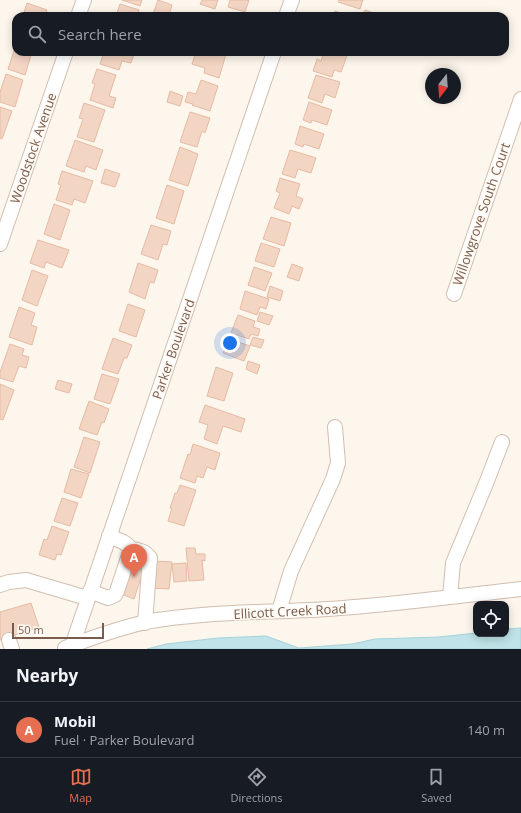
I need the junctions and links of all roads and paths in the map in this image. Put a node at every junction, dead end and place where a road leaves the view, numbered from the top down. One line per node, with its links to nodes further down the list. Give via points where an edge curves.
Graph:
1 (84, 0): 3 (street)
2 (292, 0): 4 (street)
3 (80, 12)
4 (288, 12)
5 (65, 56): 8 (street, Woodstock Avenue)
6 (273, 56): 12 (street, Parker Boulevard)
7 (520, 108): 9 (street, Willowgrove South Court)
8 (0, 244)
9 (454, 294)
10 (335, 427): 18 (street, via 338,463 291,571)
11 (502, 442): 17 (street, via 453,563)
12 (109, 536): 13 (street); 16 (street, Parker Boulevard)
13 (131, 549): 16 (street, via 115,595 108,598); 19 (street, via 137,549 150,558)
14 (0, 585): 16 (street, via 26,580)
15 (521, 589): 17 (street, Ellicott Creek Road)
16 (89, 595): 20 (street, Parker Boulevard)
17 (450, 597): 18 (street, Ellicott Creek Road)
18 (279, 611): 19 (street, Ellicott Creek Road, via 174,618)
19 (145, 623): 20 (street, Ellicott Creek Road)
20 (68, 647)

